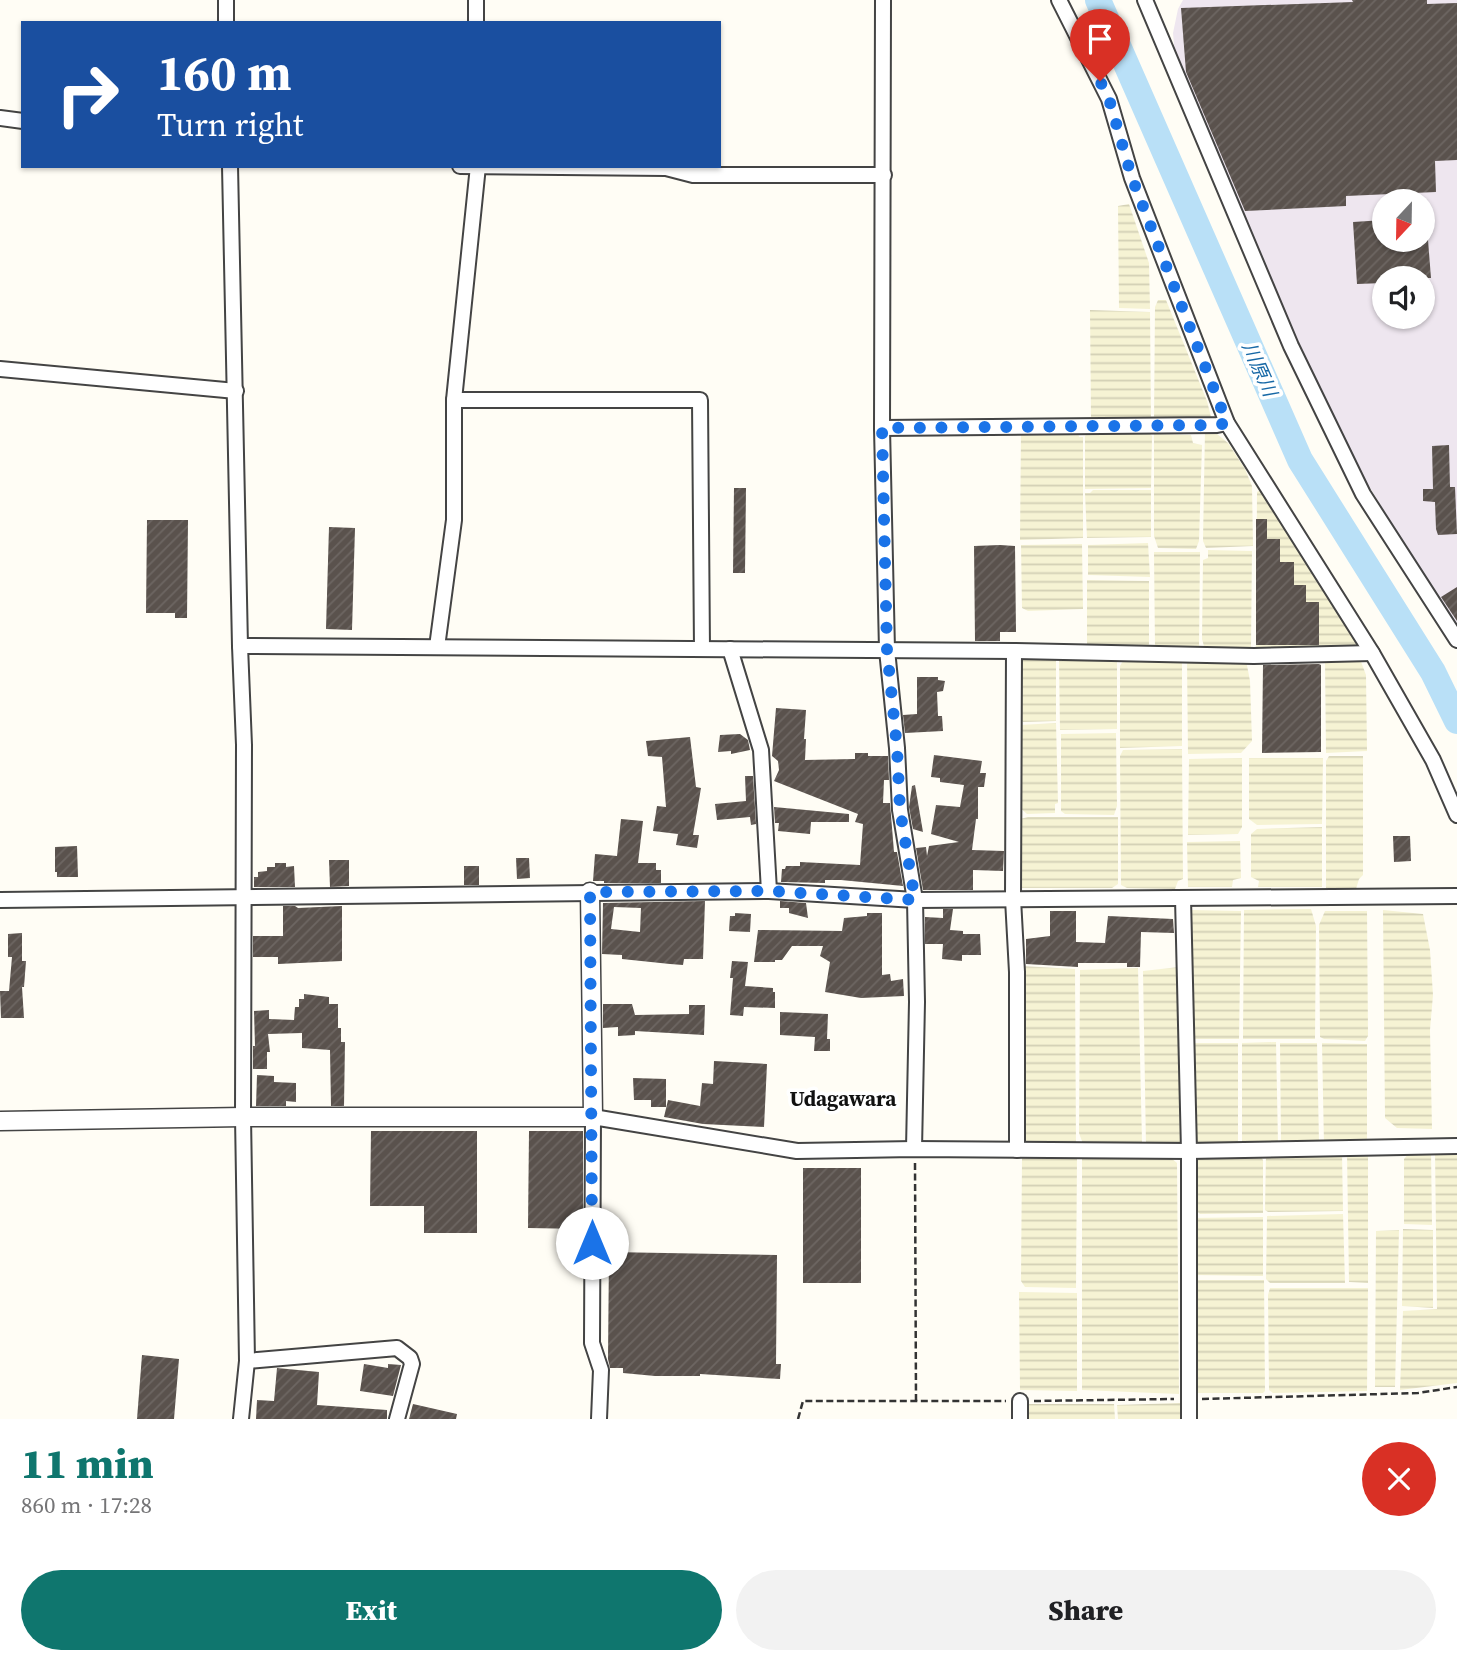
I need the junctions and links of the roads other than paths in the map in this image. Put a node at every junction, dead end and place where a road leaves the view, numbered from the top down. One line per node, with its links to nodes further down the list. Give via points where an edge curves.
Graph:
1 (226, 0): 6 (street)
2 (475, 0): 7 (street)
3 (883, 0): 13 (street)
4 (1059, 0): 17 (street, via 1109,99 1132,178)
5 (1145, 0): 19 (street, via 1291,346 1363,494)
6 (226, 21)
7 (476, 21)
8 (0, 118): 9 (street)
9 (21, 121)
10 (230, 168): 15 (street)
11 (478, 168): 16 (street)
12 (666, 168): 13 (street, via 693,175)
13 (884, 175): 18 (street)
14 (0, 369): 15 (street)
15 (236, 391): 20 (street)
16 (454, 400): 21 (street, via 454,520); 22 (street, via 700,400)
17 (1227, 423): 18 (street); 26 (street)
18 (882, 428): 24 (street)
19 (1457, 640)
20 (240, 646): 21 (street); 31 (street)
21 (437, 647): 22 (street)
22 (702, 649): 23 (street)
23 (730, 649): 24 (street); 28 (street, via 761,750)
24 (887, 650): 25 (street); 35 (street, via 900,810)
25 (1014, 651): 26 (street, via 1254,656); 33 (street)
26 (1372, 653): 27 (street, via 1433,760)
27 (1457, 815)
28 (769, 891): 29 (street); 35 (street)
29 (590, 892): 31 (street); 37 (street)
30 (1457, 895): 32 (street)
31 (243, 896): 34 (street); 36 (street)
32 (1183, 898): 33 (street); 42 (street)
33 (1013, 899): 35 (street); 41 (street)
34 (0, 900)
35 (915, 900): 40 (street)
36 (243, 1117): 37 (street); 38 (street); 43 (street)
37 (593, 1117): 40 (street, via 797,1151); 47 (street, via 592,1343 601,1370)
38 (0, 1121)
39 (1457, 1146): 42 (street)
40 (914, 1149): 41 (street)
41 (1017, 1150): 42 (street)
42 (1189, 1151): 49 (street)
43 (247, 1362): 45 (street); 46 (street, via 397,1348 412,1364)
44 (1020, 1401): 48 (street)
45 (241, 1419)
46 (397, 1419)
47 (599, 1419)
48 (1020, 1419)
49 (1189, 1419)

